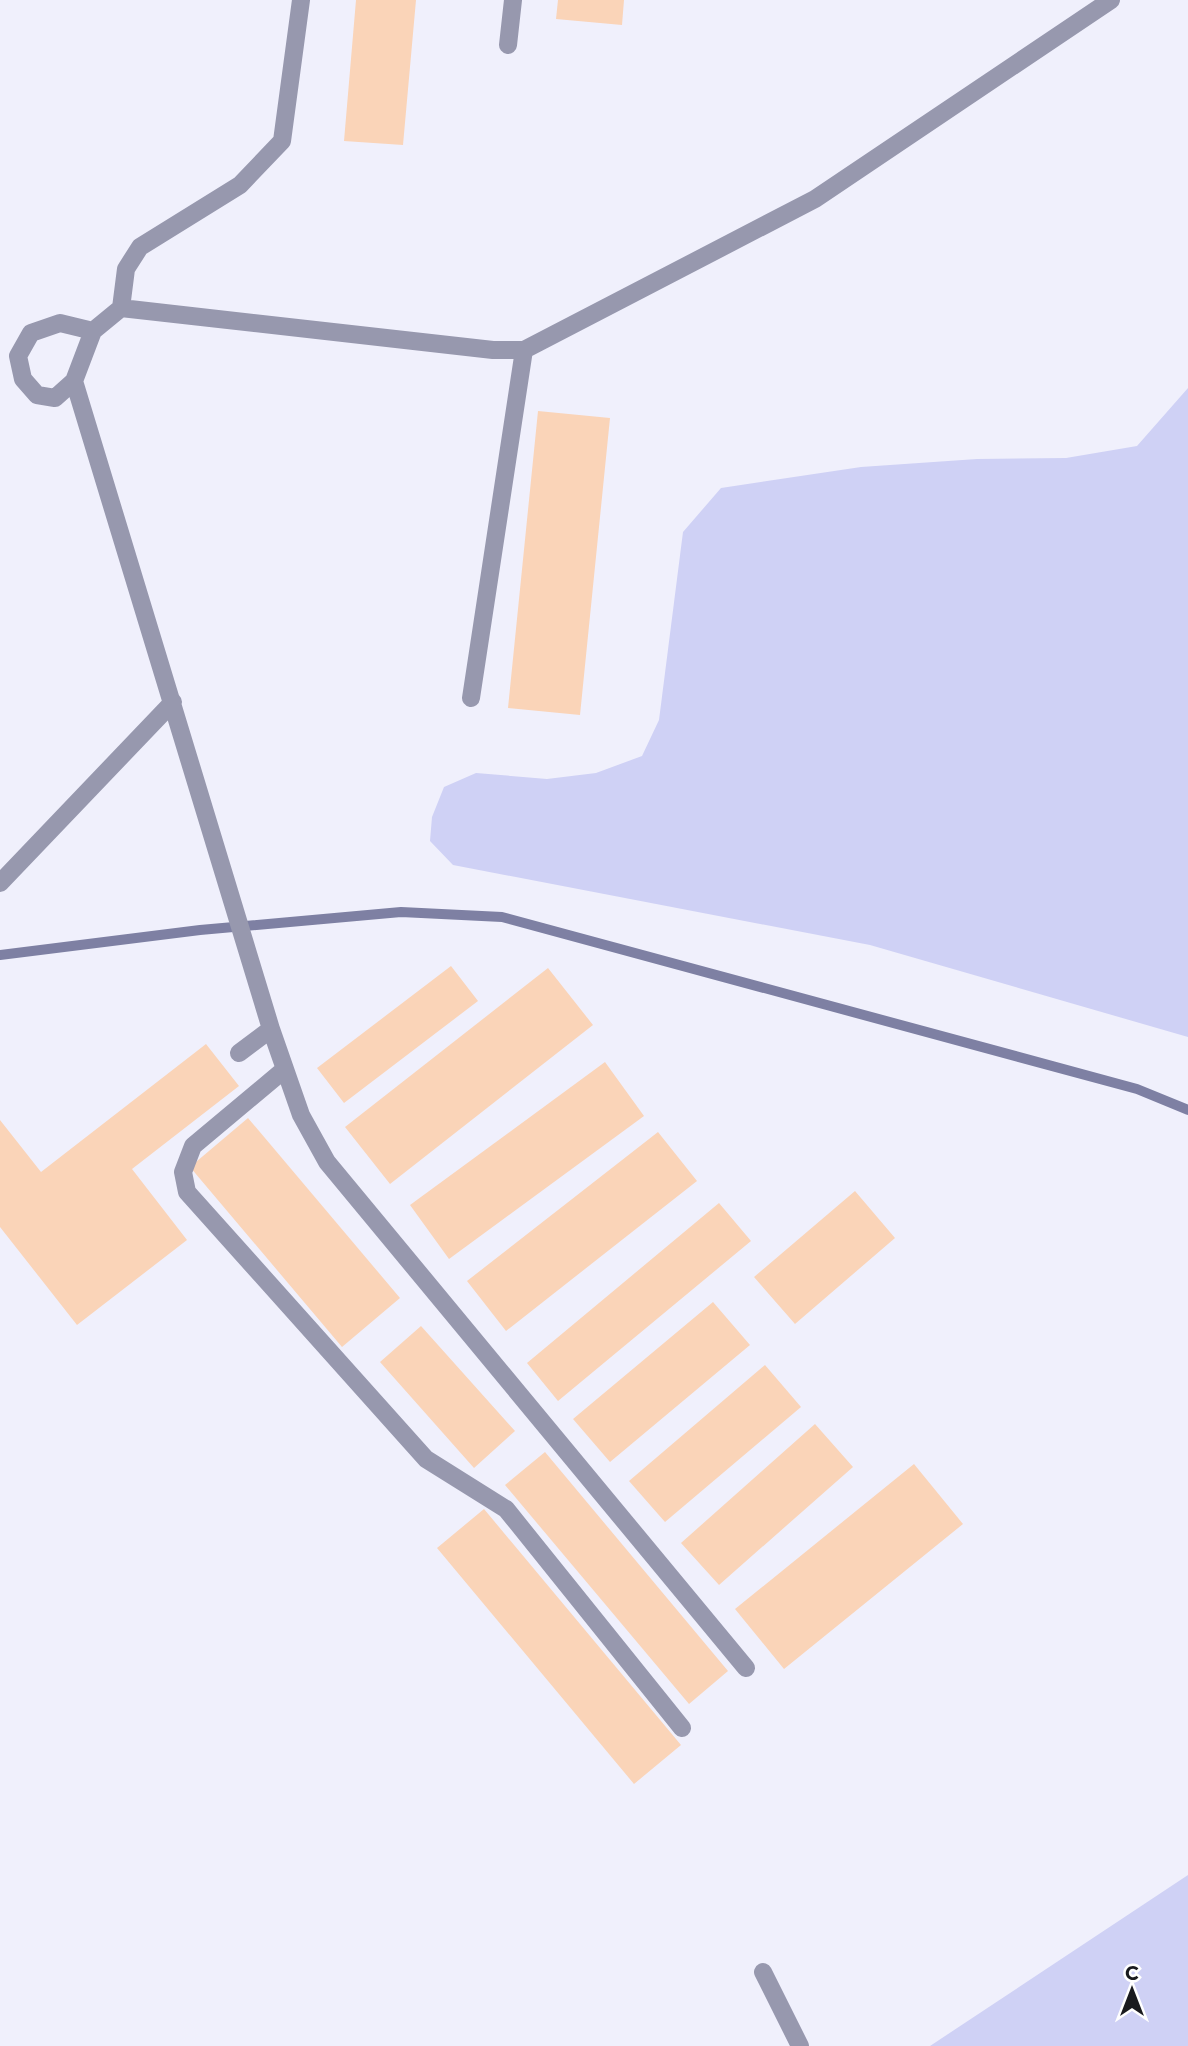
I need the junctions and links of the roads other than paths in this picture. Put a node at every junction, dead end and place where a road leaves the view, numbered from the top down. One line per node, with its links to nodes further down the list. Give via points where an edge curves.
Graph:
1 (300, 0): 5 (street, via 282,141 240,185 140,247 126,269)
2 (513, 0): 4 (street)
3 (1111, 0): 7 (street, via 815,199)
4 (508, 45)
5 (121, 308): 6 (street); 7 (street)
6 (93, 331): 8 (street); 8 (street, via 60,323 31,334 18,356 23,379 37,395 55,398)
7 (524, 350): 9 (street)
8 (74, 381): 10 (street)
9 (471, 698)
10 (173, 702): 11 (street); 12 (street)
11 (0, 883)
12 (271, 1028): 13 (street); 14 (street)
13 (240, 1053)
14 (285, 1069): 15 (street, via 301,1115 327,1162); 16 (street, via 193,1146 183,1171 187,1192 426,1459 506,1508)
15 (746, 1668)
16 (681, 1728)
17 (763, 1972): 18 (street)
18 (800, 2046)

